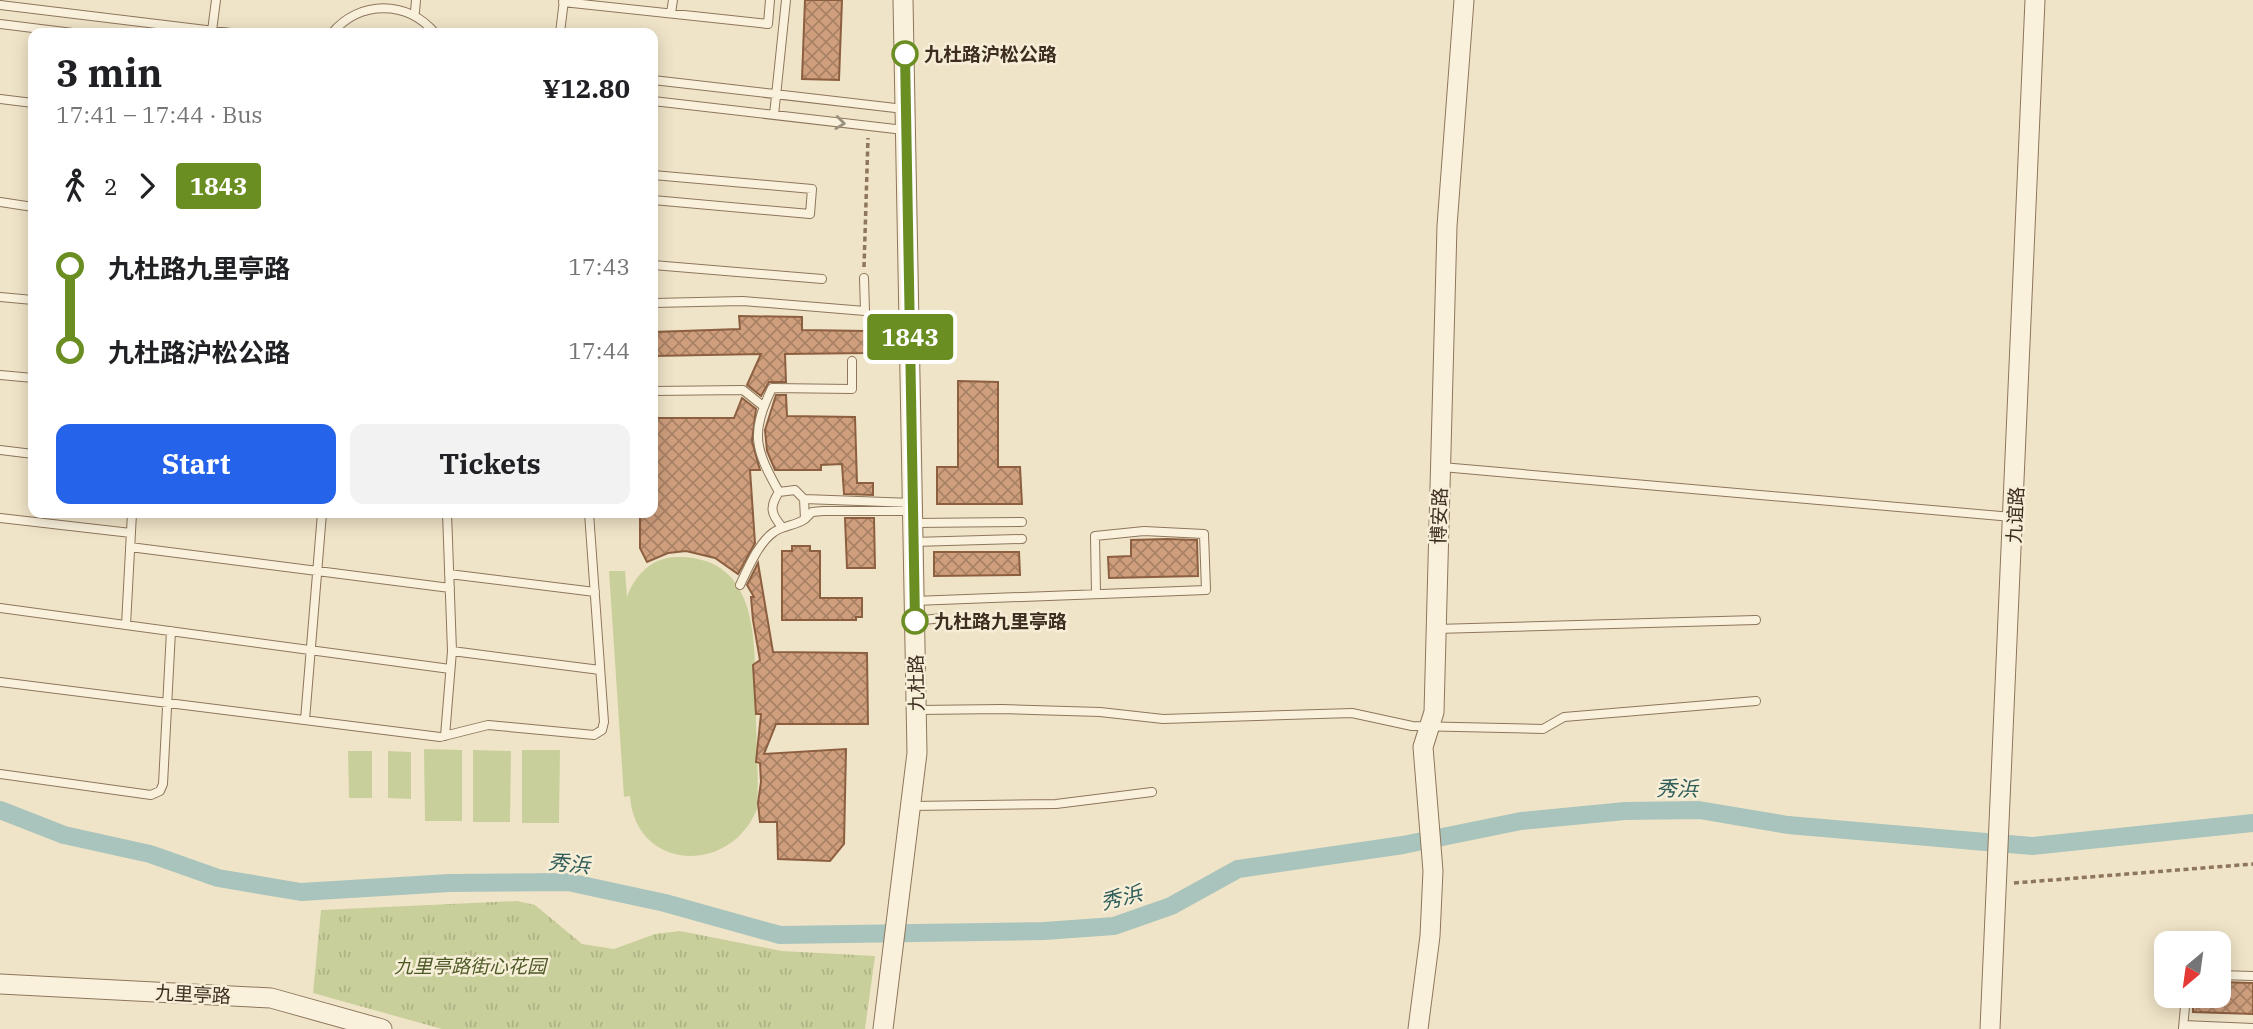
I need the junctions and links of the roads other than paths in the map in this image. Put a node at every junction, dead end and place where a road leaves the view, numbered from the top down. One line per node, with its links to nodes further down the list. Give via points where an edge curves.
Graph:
1 (216, 0): 17 (lane)
2 (416, 0): 12 (lane)
3 (673, 0): 13 (lane)
4 (771, 0): 13 (lane, via 768,24)
5 (786, 0): 22 (lane)
6 (903, 0): 26 (street, 九杜路)
7 (1464, 0): 46 (street, 博安路, via 1447,226)
8 (2035, 0): 49 (street, 九谊路)
9 (377, 1): 12 (lane); 18 (lane, via 358,8)
10 (563, 1): 13 (lane); 20 (lane)
11 (0, 5): 16 (lane)
12 (415, 12): 19 (lane)
13 (671, 13)
14 (0, 24): 15 (lane)
15 (32, 28)
16 (188, 28)
17 (212, 28)
18 (336, 28)
19 (430, 28)
20 (560, 28)
21 (658, 81): 22 (lane)
22 (776, 94): 26 (lane); 27 (lane)
23 (0, 99): 24 (lane)
24 (28, 102)
25 (658, 103): 27 (lane)
26 (906, 109): 28 (street, 九杜路)
27 (774, 115): 28 (lane, one-way to 28)
28 (906, 131): 56 (street, 九杜路)
29 (658, 175): 30 (lane, via 812,189 810,214)
30 (658, 200)
31 (0, 202): 32 (lane)
32 (28, 206)
33 (658, 265): 35 (lane)
34 (864, 278): 38 (lane, via 864,311 743,301)
35 (821, 279)
36 (0, 297): 37 (lane)
37 (28, 300)
38 (658, 303)
39 (852, 362): 43 (lane, via 852,389 772,388)
40 (0, 375): 41 (lane)
41 (28, 378)
42 (658, 391): 43 (lane, via 743,390)
43 (763, 406): 47 (lane, via 757,417 759,457)
44 (0, 450): 45 (lane)
45 (28, 453)
46 (1440, 467): 49 (lane); 73 (street, 博安路)
47 (779, 492): 48 (lane, via 795,490); 58 (lane, via 772,515)
48 (804, 499): 55 (lane); 56 (lane)
49 (2015, 517): 98 (street, 九谊路)
50 (0, 518): 59 (lane)
51 (132, 518): 59 (lane)
52 (322, 518): 62 (lane)
53 (445, 518): 63 (lane)
54 (589, 518): 66 (lane)
55 (805, 519): 56 (lane, via 812,512 823,511); 58 (lane, via 794,527)
56 (913, 520): 57 (lane); 60 (lane); 69 (street, 九杜路)
57 (1022, 522)
58 (782, 527): 64 (lane, via 772,533)
59 (131, 533): 61 (lane)
60 (1022, 539)
61 (130, 547): 62 (lane); 72 (lane)
62 (317, 571): 65 (lane); 75 (lane)
63 (449, 573): 65 (lane); 66 (lane)
64 (740, 584)
65 (450, 588): 76 (lane)
66 (595, 592): 78 (lane)
67 (1096, 594): 67 (lane, via 1206,590 1204,534 1144,531 1095,536); 69 (lane)
68 (0, 608): 72 (lane)
69 (914, 611): 70 (lane); 82 (street, 九杜路)
70 (942, 618)
71 (1756, 620): 73 (lane)
72 (126, 625): 74 (lane)
73 (1436, 629): 84 (street, 博安路)
74 (171, 631): 75 (lane); 81 (lane)
75 (310, 650): 77 (lane); 83 (lane)
76 (452, 651): 77 (lane); 78 (lane)
77 (450, 669): 85 (lane)
78 (600, 670): 85 (lane, via 604,722 594,735 488,726)
79 (0, 682): 81 (lane)
80 (1756, 701): 84 (lane, via 1564,716 1543,729)
81 (167, 703): 83 (lane); 86 (lane, via 160,791 151,794)
82 (916, 710): 84 (lane, via 1002,709 1163,719 1352,713); 88 (street, 九杜路)
83 (305, 720): 85 (lane)
84 (1429, 727): 97 (street, 博安路, via 1423,747 1433,871)
85 (445, 736)
86 (0, 774)
87 (1152, 792): 88 (lane, via 1056,804)
88 (911, 806): 96 (street, 九杜路)
89 (2231, 975): 90 (lane)
90 (2253, 975)
91 (0, 984): 95 (street, 九里亭路, via 271,998)
92 (2185, 1008): 93 (lane)
93 (2183, 1027): 94 (lane)
94 (2253, 1028)
95 (382, 1029)
96 (883, 1029)
97 (1418, 1029)
98 (1990, 1029)

